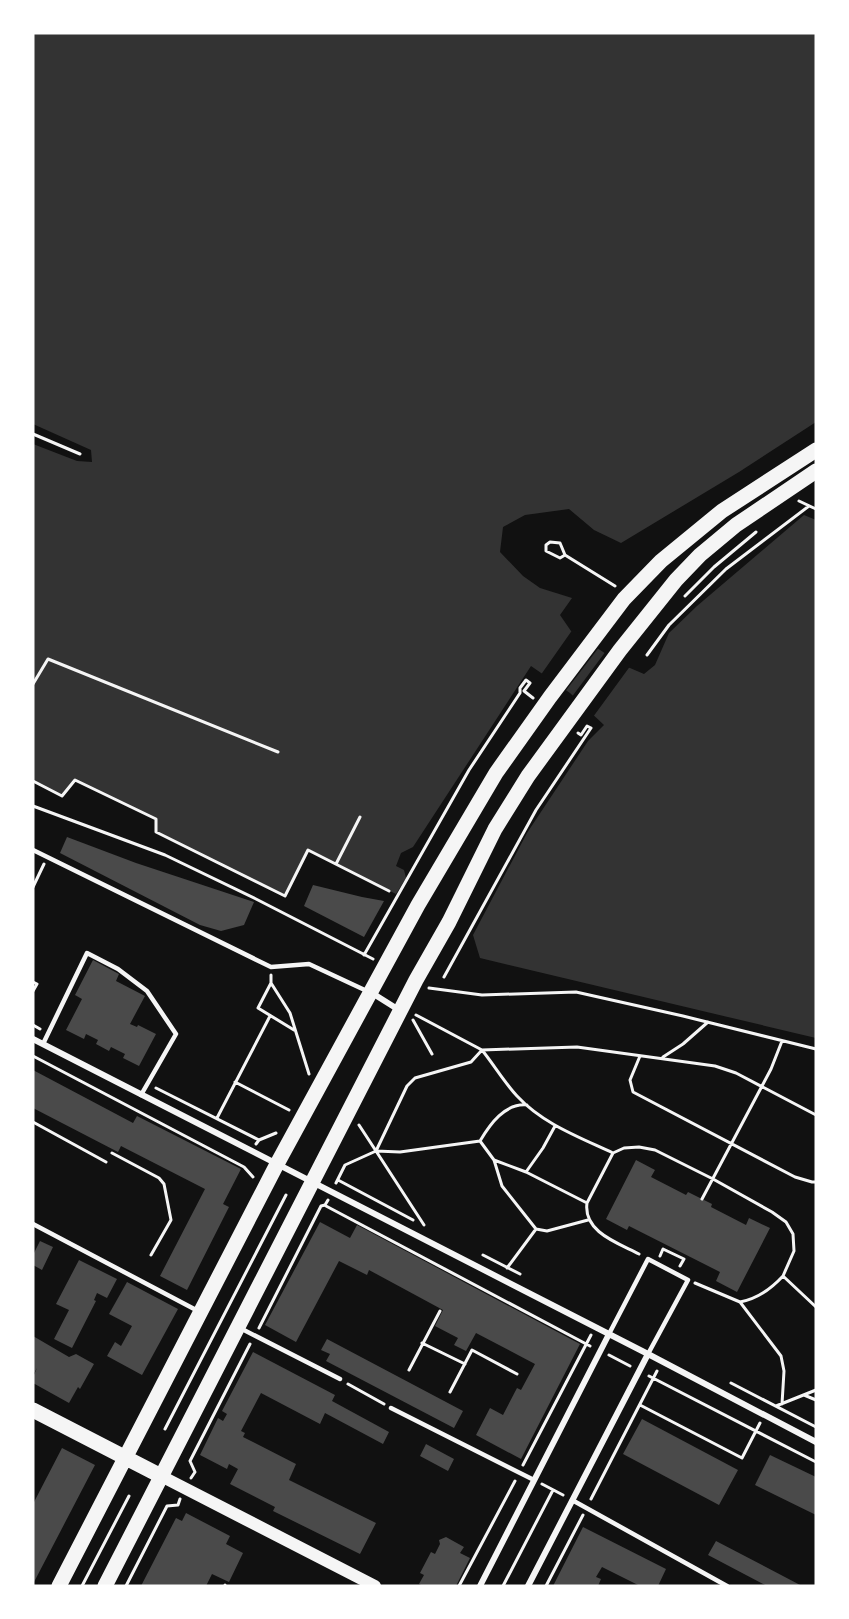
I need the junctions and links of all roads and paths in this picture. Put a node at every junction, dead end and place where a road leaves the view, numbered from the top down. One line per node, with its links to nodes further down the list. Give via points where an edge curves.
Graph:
1 (33, 434): 3 (path)
2 (816, 450): 26 (main road, via 722,511 661,561 624,599 496,773)
3 (80, 454)
4 (816, 471): 29 (main road, via 736,525 700,555 620,650 528,776 495,829)
5 (808, 495): 6 (path, via 799,501)
6 (809, 506): 7 (path); 12 (path, via 726,569 669,625)
7 (816, 509)
8 (762, 528): 11 (path)
9 (565, 555): 9 (path, via 560,543 546,545 546,552 560,558); 10 (path)
10 (617, 587)
11 (681, 600)
12 (647, 655)
13 (33, 684): 16 (path, via 48,659)
14 (533, 698): 25 (path, via 524,692 530,683 526,680 469,770)
15 (578, 733): 28 (path, via 581,735 587,726 591,728 536,810)
16 (279, 752)
17 (33, 781): 22 (path, via 62,796 75,780 156,819 156,832 285,896 308,850)
18 (33, 806): 25 (path, via 165,855)
19 (360, 817): 22 (path)
20 (33, 850): 21 (lane)
21 (48, 856): 23 (path); 27 (lane)
22 (336, 864): 24 (path)
23 (33, 887)
24 (389, 891)
25 (364, 955): 26 (path)
26 (387, 965): 33 (main road)
27 (271, 967): 31 (path); 33 (lane, via 309,964)
28 (444, 977)
29 (416, 980): 34 (main road); 36 (path, via 429,988 482,995 576,992)
30 (33, 982): 32 (path, via 37,984)
31 (272, 983): 35 (path, via 258,1008); 37 (path, via 290,1013)
32 (33, 991)
33 (372, 993): 34 (street); 65 (main road)
34 (410, 1015): 42 (path); 43 (path); 70 (main road)
35 (270, 1016): 37 (path); 48 (path)
36 (708, 1022): 39 (path); 46 (path)
37 (295, 1031): 47 (path)
38 (33, 1039): 40 (street)
39 (782, 1041): 41 (path); 49 (path)
40 (43, 1044): 50 (street); 50 (lane, via 87,953 118,969 147,991 176,1034)
41 (816, 1049)
42 (482, 1050): 45 (path, via 577,1047); 51 (path); 60 (path, via 471,1062 415,1078 407,1086)
43 (432, 1054)
44 (33, 1056): 68 (path, via 244,1167)
45 (640, 1056): 46 (path); 59 (path, via 630,1080 633,1092)
46 (661, 1058): 49 (path, via 715,1066)
47 (309, 1074)
48 (235, 1082): 52 (path); 57 (path)
49 (762, 1085): 53 (path); 59 (path)
50 (141, 1095): 57 (street)
51 (527, 1105): 56 (path); 58 (path, via 517,1104 502,1114)
52 (289, 1110)
53 (816, 1115)
54 (33, 1122): 64 (path)
55 (358, 1124): 60 (path)
56 (555, 1126): 62 (path); 67 (path)
57 (210, 1130): 65 (street)
58 (480, 1141): 60 (path, via 400,1152); 63 (path)
59 (733, 1143): 69 (path); 71 (path, via 795,1177)
60 (376, 1151): 66 (path); 78 (path)
61 (112, 1153): 82 (path, via 164,1184 171,1220)
62 (613, 1153): 69 (path, via 624,1148 655,1150); 74 (path)
63 (494, 1160): 67 (path); 79 (path, via 502,1186)
64 (106, 1162)
65 (278, 1164): 70 (street); 92 (main road)
66 (345, 1165)
67 (526, 1172): 74 (path)
68 (252, 1177)
69 (713, 1179): 73 (path); 87 (path, via 786,1222 793,1234 794,1251)
70 (313, 1182): 93 (main road); 94 (street)
71 (816, 1182)
72 (286, 1195): 117 (path)
73 (702, 1199)
74 (587, 1203): 76 (path)
75 (318, 1212): 97 (path, via 325,1205)
76 (588, 1220): 79 (path, via 547,1231); 83 (path, via 602,1234)
77 (33, 1224): 92 (lane)
78 (424, 1225)
79 (536, 1229): 85 (path)
80 (676, 1250): 81 (path)
81 (674, 1254): 84 (path, via 663,1249); 86 (path, via 684,1259)
82 (151, 1255)
83 (648, 1259): 88 (lane); 95 (lane)
84 (658, 1259)
85 (507, 1268)
86 (678, 1269)
87 (783, 1276): 89 (path, via 757,1297); 90 (path)
88 (688, 1280): 89 (path); 99 (lane)
89 (740, 1302): 111 (path, via 781,1356)
90 (816, 1307)
91 (440, 1311): 96 (path)
92 (201, 1312): 120 (main road)
93 (237, 1327): 106 (lane); 123 (main road)
94 (596, 1327): 95 (street); 97 (path)
95 (609, 1334): 98 (street); 99 (street)
96 (422, 1343): 101 (path); 102 (path)
97 (587, 1344): 98 (path); 122 (path)
98 (600, 1351): 103 (path); 124 (street)
99 (648, 1354): 100 (street); 103 (street)
100 (662, 1362): 105 (path); 116 (street)
101 (465, 1364): 104 (path, via 472,1350); 108 (path)
102 (409, 1370)
103 (639, 1371): 105 (path); 127 (street)
104 (517, 1374)
105 (654, 1378): 112 (path); 118 (path)
106 (339, 1379): 114 (path)
107 (816, 1390): 109 (path)
108 (450, 1392)
109 (804, 1395): 110 (path); 111 (path)
110 (816, 1400)
111 (782, 1404): 113 (path)
112 (640, 1405): 118 (path, via 742,1458); 129 (path)
113 (776, 1406)
114 (391, 1408): 122 (lane)
115 (33, 1410): 120 (main road)
116 (765, 1415): 118 (path); 119 (street)
117 (165, 1429)
118 (756, 1431): 121 (path)
119 (816, 1442)
120 (125, 1458): 123 (main road); 130 (main road)
121 (816, 1462)
122 (519, 1473): 124 (lane); 135 (path)
123 (161, 1476): 132 (main road); 134 (main road)
124 (534, 1480): 125 (path); 136 (street)
125 (553, 1490): 127 (path); 137 (path)
126 (129, 1496): 131 (path)
127 (572, 1500): 129 (lane); 138 (street)
128 (178, 1505): 133 (path, via 167,1506)
129 (587, 1507): 139 (path); 140 (lane)
130 (59, 1586)
131 (82, 1586)
132 (105, 1586)
133 (126, 1586)
134 (375, 1586)
135 (459, 1586)
136 (480, 1586)
137 (503, 1586)
138 (528, 1586)
139 (546, 1586)
140 (727, 1586)

